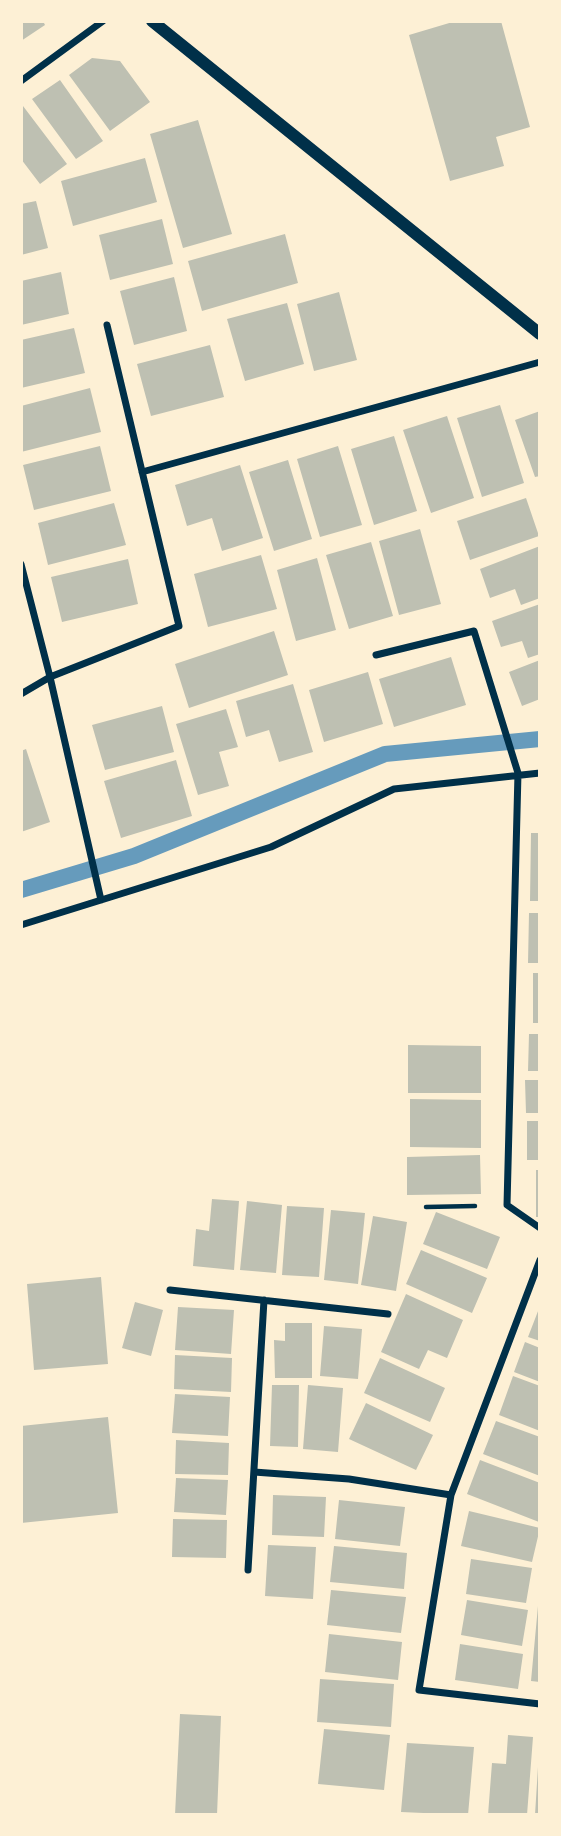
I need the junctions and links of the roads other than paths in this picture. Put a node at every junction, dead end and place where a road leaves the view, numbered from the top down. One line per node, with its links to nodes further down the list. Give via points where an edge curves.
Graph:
1 (103, 21): 3 (street)
2 (152, 21): 5 (street)
3 (21, 81)
4 (107, 325): 7 (street)
5 (540, 334)
6 (540, 362): 7 (street)
7 (142, 472): 10 (street, via 178,626)
8 (21, 564): 10 (street)
9 (376, 655): 13 (street, via 474,631)
10 (50, 677): 11 (street); 14 (street)
11 (21, 694)
12 (540, 772): 13 (street)
13 (518, 774): 14 (street, via 394,789 271,847); 16 (street, via 507,1205)
14 (101, 900): 15 (street)
15 (21, 925)
16 (540, 1228)
17 (540, 1260): 22 (street)
18 (170, 1290): 19 (street)
19 (264, 1300): 20 (street); 21 (street)
20 (388, 1314)
21 (254, 1472): 22 (street, via 349,1479); 23 (street)
22 (451, 1495): 24 (street, via 419,1690)
23 (248, 1570)
24 (540, 1704)

